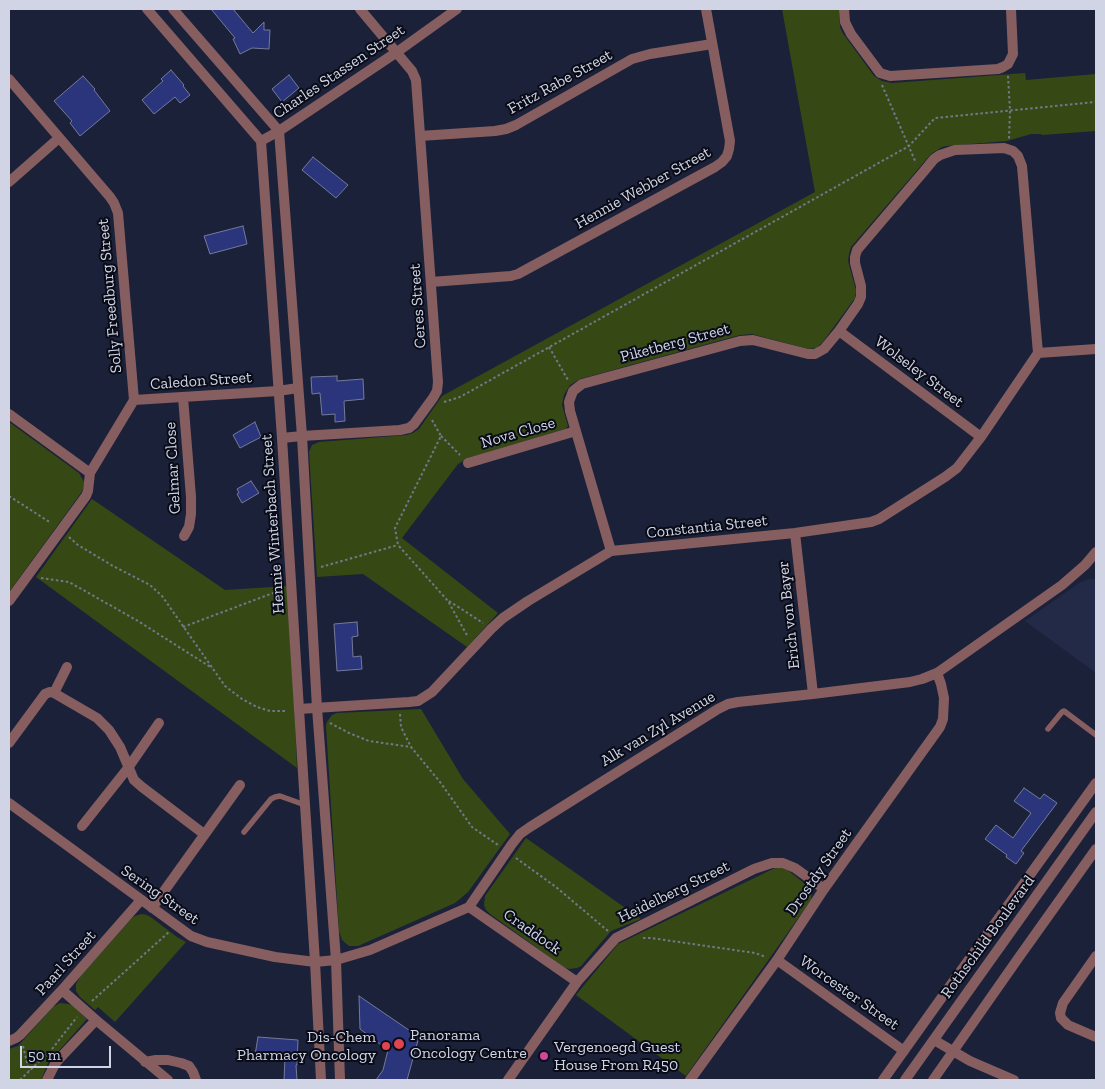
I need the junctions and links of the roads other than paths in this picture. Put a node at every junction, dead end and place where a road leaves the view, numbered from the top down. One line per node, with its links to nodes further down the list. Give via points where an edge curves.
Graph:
1 (147, 9): 14 (street)
2 (173, 9): 11 (street)
3 (360, 9): 9 (street, Ceres Street)
4 (457, 9): 9 (street, Charles Stassen Street)
5 (706, 9): 8 (street, Hennie Webber Street)
6 (844, 9): 7 (street, via 848,28 880,73 890,76 998,69 1008,64 1013,54)
7 (1011, 9)
8 (712, 44): 12 (street, Fritz Rabe Street, via 632,59 506,129); 16 (street, Hennie Webber Street, via 730,141 727,156 722,162 518,274)
9 (397, 52): 11 (street, Charles Stassen Street); 12 (street, Ceres Street, via 416,80)
10 (9, 79): 13 (street, Solly Freedburg Street)
11 (279, 131): 14 (street, Charles Stassen Street); 20 (street, Hennie Winterbach Street)
12 (420, 136): 16 (street, Ceres Street)
13 (60, 138): 15 (street); 23 (street, Solly Freedburg Street, via 110,197 118,213)
14 (260, 141): 21 (street, Hennie Winterbach Street)
15 (9, 182)
16 (431, 282): 26 (street, Ceres Street, via 437,391 414,424 400,430)
17 (839, 331): 19 (street, Piketberg Street, via 861,297 855,263 857,250 934,159 955,150 1004,148 1018,156 1022,166); 25 (street, Piketberg Street, via 827,346 815,354 752,340 740,341 582,384 569,402); 27 (street, Wolseley Street)
18 (1096, 349): 19 (street)
19 (1038, 354): 27 (street, Constantia Street)
20 (298, 388): 21 (street, Caledon Street); 26 (street, Hennie Winterbach Street)
21 (278, 391): 22 (street, Caledon Street); 28 (street, Hennie Winterbach Street)
22 (183, 397): 23 (street, Caledon Street); 32 (street, Gelmar Close, via 192,514)
23 (134, 400): 30 (street, Caledon Street)
24 (9, 414): 30 (street)
25 (576, 431): 29 (street, Nova Close); 33 (street)
26 (302, 436): 28 (street, Ceres Street); 40 (street, Hennie Winterbach Street)
27 (981, 437): 31 (street, Constantia Street, via 957,468 879,519)
28 (282, 438): 41 (street, Hennie Winterbach Street)
29 (468, 463)
30 (90, 473): 35 (street, Caledon Street, via 86,496)
31 (795, 533): 33 (street, Constantia Street); 39 (street, Erich von Bayer)
32 (184, 536)
33 (611, 551): 40 (street, Constantia Street, via 503,618 432,692 418,701)
34 (1096, 553): 37 (street, Alk van Zyl Avenue, via 1062,585)
35 (9, 601)
36 (67, 667): 38 (street)
37 (937, 672): 39 (street, Alk van Zyl Avenue, via 910,682); 56 (street, Drostdy Street, via 944,698 940,727)
38 (54, 693): 45 (street, via 45,694); 46 (street, via 97,718 109,730)
39 (813, 694): 58 (street, Alk van Zyl Avenue, via 738,702 718,708 520,834)
40 (317, 708): 41 (street, Constantia Street); 61 (street, Hennie Winterbach Street)
41 (299, 709): 50 (street, Hennie Winterbach Street)
42 (160, 723): 46 (street)
43 (1048, 729): 44 (lane, via 1064,711)
44 (1096, 735)
45 (9, 743)
46 (128, 768): 52 (street); 54 (street, via 142,787)
47 (1096, 783): 70 (street)
48 (240, 785): 54 (street)
49 (9, 803): 57 (street, Sering Street)
50 (304, 805): 53 (lane, via 275,797); 63 (street, Hennie Winterbach Street)
51 (1096, 812): 68 (street, Rothschild Boulevard)
52 (82, 826)
53 (244, 832)
54 (204, 834): 59 (street)
55 (1096, 849): 71 (street)
56 (824, 889): 62 (street, Drostdy Street); 64 (street, Heidelberg Street, via 795,868 772,863 616,938)
57 (141, 900): 59 (street, Sering Street); 65 (street, Paarl Street)
58 (469, 906): 61 (street, via 370,950); 64 (street, Craddock)
59 (152, 908): 63 (street, Sering Street, via 191,936 207,942)
60 (1096, 956): 67 (street, via 1063,1003 1060,1013 1068,1026)
61 (336, 960): 63 (street); 77 (street, Hennie Winterbach Street)
62 (777, 960): 70 (street, Worcester Street); 79 (street, Drostdy Street)
63 (316, 962): 76 (street, Hennie Winterbach Street)
64 (576, 982): 78 (street, Heidelberg Street)
65 (62, 990): 66 (street); 69 (street, Paarl Street, via 20,1035)
66 (96, 1020): 72 (street); 73 (street, via 55,1064)
67 (1096, 1037)
68 (934, 1040): 71 (street); 81 (street, Rothschild Boulevard)
69 (9, 1041)
70 (904, 1050): 80 (street)
71 (953, 1052): 82 (street); 83 (street)
72 (146, 1062): 74 (street); 75 (street, via 168,1060 181,1063 189,1066)
73 (47, 1080)
74 (168, 1080)
75 (196, 1080)
76 (321, 1080)
77 (340, 1080)
78 (508, 1080)
79 (690, 1080)
80 (883, 1080)
81 (905, 1080)
82 (933, 1080)
83 (1014, 1080)

